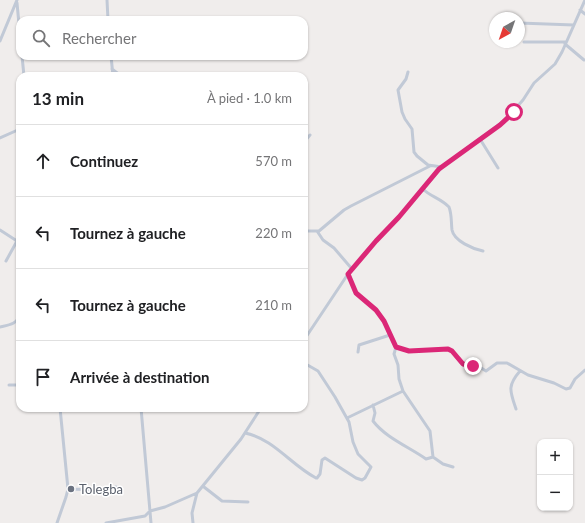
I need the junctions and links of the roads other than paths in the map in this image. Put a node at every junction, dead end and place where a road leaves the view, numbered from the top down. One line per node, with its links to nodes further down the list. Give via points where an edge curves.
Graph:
1 (16, 0): 6 (street); 10 (street)
2 (107, 0): 7 (street)
3 (585, 0): 4 (street)
4 (580, 10): 5 (street); 9 (street)
5 (585, 14)
6 (18, 16)
7 (108, 16)
8 (525, 23): 9 (street)
9 (574, 25): 12 (street)
10 (0, 41)
11 (525, 42): 12 (street)
12 (566, 43): 15 (street); 25 (street, via 555,64 534,82 508,117)
13 (22, 60): 17 (street)
14 (111, 60): 16 (street)
15 (584, 60)
16 (112, 69): 18 (street); 19 (street)
17 (24, 72)
18 (112, 72)
19 (116, 72)
20 (408, 72): 26 (street, via 398,89 400,105 412,129 414,152)
21 (16, 131): 24 (street)
22 (310, 135): 23 (street)
23 (308, 137)
24 (0, 138)
25 (480, 139): 27 (street); 28 (street)
26 (430, 166): 27 (street); 32 (street, via 344,210)
27 (442, 167): 29 (street)
28 (498, 168)
29 (423, 189): 35 (street, via 450,207 455,237 470,248); 37 (street)
30 (0, 230): 33 (street)
31 (308, 231): 32 (street)
32 (317, 231): 37 (street)
33 (16, 240)
34 (16, 244): 36 (street)
35 (483, 251)
36 (6, 261)
37 (352, 269): 38 (street)
38 (348, 274): 41 (street); 42 (street, via 356,293 377,310)
39 (16, 322): 40 (street)
40 (0, 326)
41 (308, 334)
42 (390, 335): 43 (street); 44 (street, via 359,345)
43 (396, 347): 47 (street, via 409,351 448,349 465,365 478,366 486,371 503,362); 50 (street, via 394,354)
44 (358, 352)
45 (308, 366): 56 (street, via 319,373)
46 (585, 370): 47 (street, via 568,389)
47 (520, 371): 52 (street, via 512,380 510,388)
48 (10, 385): 49 (street)
49 (16, 385)
50 (403, 391): 51 (street); 58 (street, via 430,431)
51 (373, 405): 56 (street); 58 (street, via 373,421 383,431 426,459)
52 (516, 409)
53 (60, 412): 62 (street)
54 (141, 412): 65 (street)
55 (258, 412): 57 (street)
56 (347, 418): 57 (street, via 358,454 371,468 364,479 347,473 325,458 322,460 320,474 316,478 269,443)
57 (245, 433): 61 (street)
58 (433, 457): 59 (street)
59 (453, 467)
60 (116, 487): 62 (street, via 102,490)
61 (204, 487): 63 (street); 64 (street, via 222,501)
62 (68, 488): 66 (street)
63 (197, 493): 65 (street); 69 (street, via 192,512)
64 (248, 502)
65 (150, 511): 67 (street, via 145,516); 68 (street)
66 (57, 523)
67 (106, 523)
68 (151, 523)
69 (193, 523)

